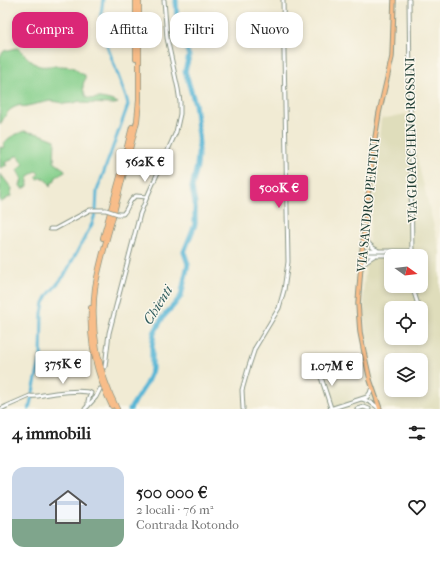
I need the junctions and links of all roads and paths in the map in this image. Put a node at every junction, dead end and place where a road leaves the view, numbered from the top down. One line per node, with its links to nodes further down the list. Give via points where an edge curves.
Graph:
1 (136, 0): 27 (highway, via 134,121 97,265 91,302 95,358)
2 (139, 0): 28 (highway, via 137,121 97,276 94,302 95,339 99,361)
3 (164, 0): 7 (street, via 167,38 178,89 180,114 176,132)
4 (283, 0): 29 (street, via 288,262 284,290 278,308 255,348 248,369 242,390)
5 (394, 0): 9 (main road, VIA SANDRO PERTINI, via 392,57 376,130)
6 (409, 0): 10 (street, VIA GIOACCHINO ROSSINI)
7 (147, 197): 8 (street, bridge, via 133,197 123,214 90,210 55,229); 17 (street, via 140,214 109,333)
8 (50, 229)
9 (364, 235): 11 (street, via 371,247); 13 (main road, VIA SANDRO PERTINI)
10 (412, 249)
11 (378, 250): 12 (street); 13 (street)
12 (384, 250)
13 (362, 253): 14 (street); 16 (main road, VIA SANDRO PERTINI)
14 (377, 255): 15 (street); 16 (street, via 366,261)
15 (384, 255)
16 (360, 272): 19 (main road, VIA SANDRO PERTINI, via 358,318)
17 (105, 367)
18 (319, 371): 30 (street)
19 (372, 387): 21 (main road, VIA SANDRO PERTINI); 22 (street)
20 (100, 389): 23 (street)
21 (375, 397): 22 (street); 33 (main road, VIA SANDRO PERTINI)
22 (368, 399): 24 (street, via 360,399); 33 (street)
23 (88, 406): 25 (street, via 91,393 85,392 32,397); 26 (street)
24 (343, 407): 30 (street)
25 (1, 409)
26 (86, 409)
27 (113, 409)
28 (117, 409)
29 (243, 409)
30 (330, 409)
31 (357, 409): 32 (street)
32 (369, 409)
33 (379, 409)

